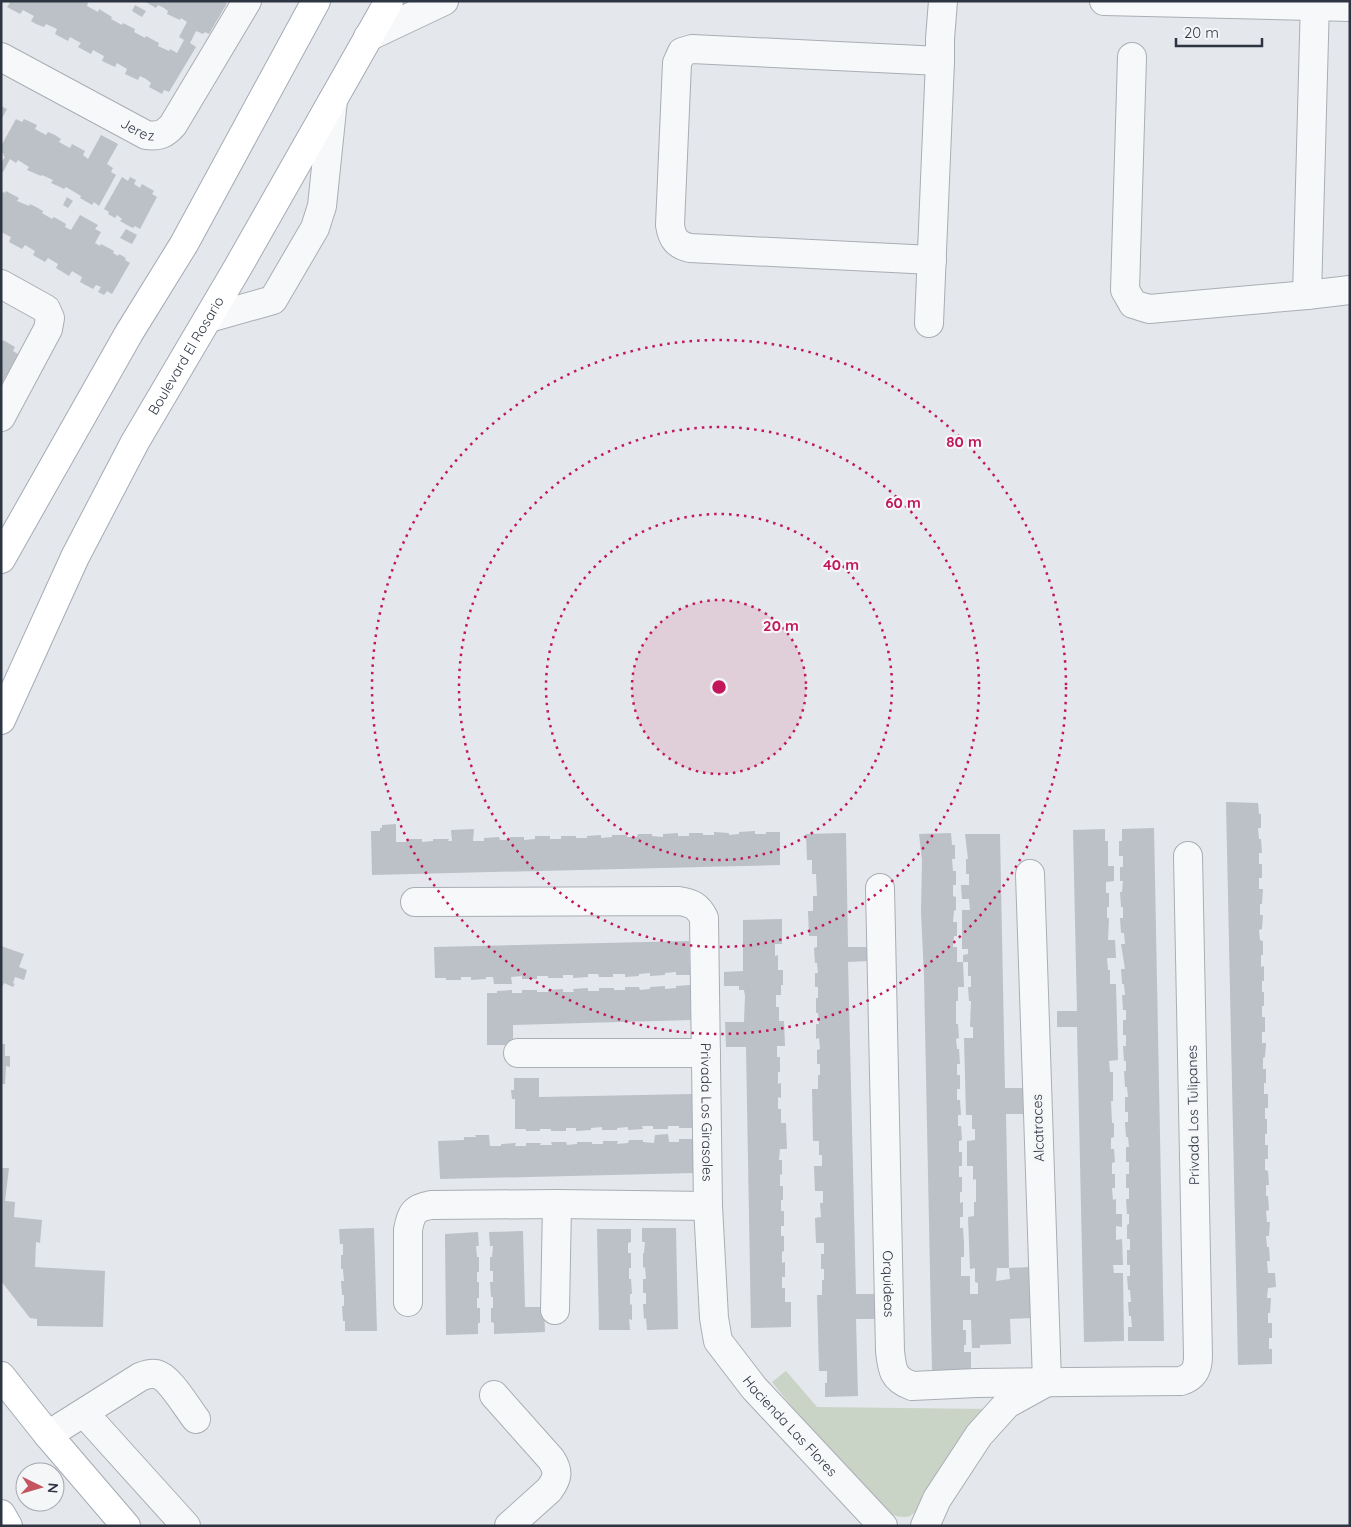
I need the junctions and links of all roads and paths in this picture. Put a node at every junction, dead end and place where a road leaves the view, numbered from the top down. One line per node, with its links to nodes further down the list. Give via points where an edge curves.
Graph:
1 (247, 1): 10 (street, Jerez, via 173,125 166,133 157,136 146,135)
2 (316, 1): 21 (main road, via 184,244 128,333)
3 (389, 1): 9 (main road, Boulevard El Rosario)
4 (444, 1): 9 (street)
5 (943, 1): 12 (street)
6 (1104, 1): 7 (street)
7 (1315, 4): 8 (street); 17 (street)
8 (1350, 7)
9 (368, 37): 13 (main road, Boulevard El Rosario)
10 (1, 57)
11 (1132, 57): 17 (street, via 1125,290 1133,304 1149,309)
12 (940, 61): 14 (street); 14 (street, via 692,49 682,52 677,63 670,226 676,241 690,248)
13 (333, 100): 18 (main road, Boulevard El Rosario); 18 (street, via 322,206 315,228 273,300)
14 (932, 260): 19 (street)
15 (1, 284): 20 (street, via 46,309 50,318 48,329)
16 (1350, 290): 17 (street)
17 (1307, 296)
18 (208, 318): 22 (main road, Boulevard El Rosario, via 135,442 75,557)
19 (929, 323)
20 (6, 408)
21 (1, 559)
22 (1, 720)
23 (1188, 856): 34 (street, Privada Los Tulipanes, via 1198,1356)
24 (1030, 874): 36 (street, Alcatraces)
25 (880, 888): 36 (street, Orquideas, via 891,1366 895,1376 912,1386)
26 (415, 902): 28 (street, Privada Los Girasoles, via 690,903 699,908 704,918)
27 (518, 1053): 28 (street)
28 (706, 1054): 30 (street, Privada Los Girasoles)
29 (556, 1204): 30 (street); 31 (street, via 431,1205 415,1210 408,1230); 32 (street)
30 (708, 1206): 33 (street, Privada Los Girasoles)
31 (408, 1302)
32 (556, 1310)
33 (714, 1318): 46 (street, Hacienda Las Flores, via 718,1340 754,1388)
34 (1194, 1374): 36 (street, Orquideas, via 1181,1381)
35 (1, 1376): 40 (main road)
36 (1047, 1382): 47 (street, via 1007,1404 979,1435 937,1499)
37 (494, 1395): 45 (street, via 551,1459 556,1474 549,1490)
38 (84, 1413): 39 (street, via 140,1377 156,1374 169,1382); 40 (street); 44 (street)
39 (196, 1419)
40 (48, 1434): 43 (main road)
41 (1, 1514): 42 (main road)
42 (8, 1526)
43 (126, 1526)
44 (186, 1526)
45 (510, 1526)
46 (883, 1526)
47 (925, 1526)

